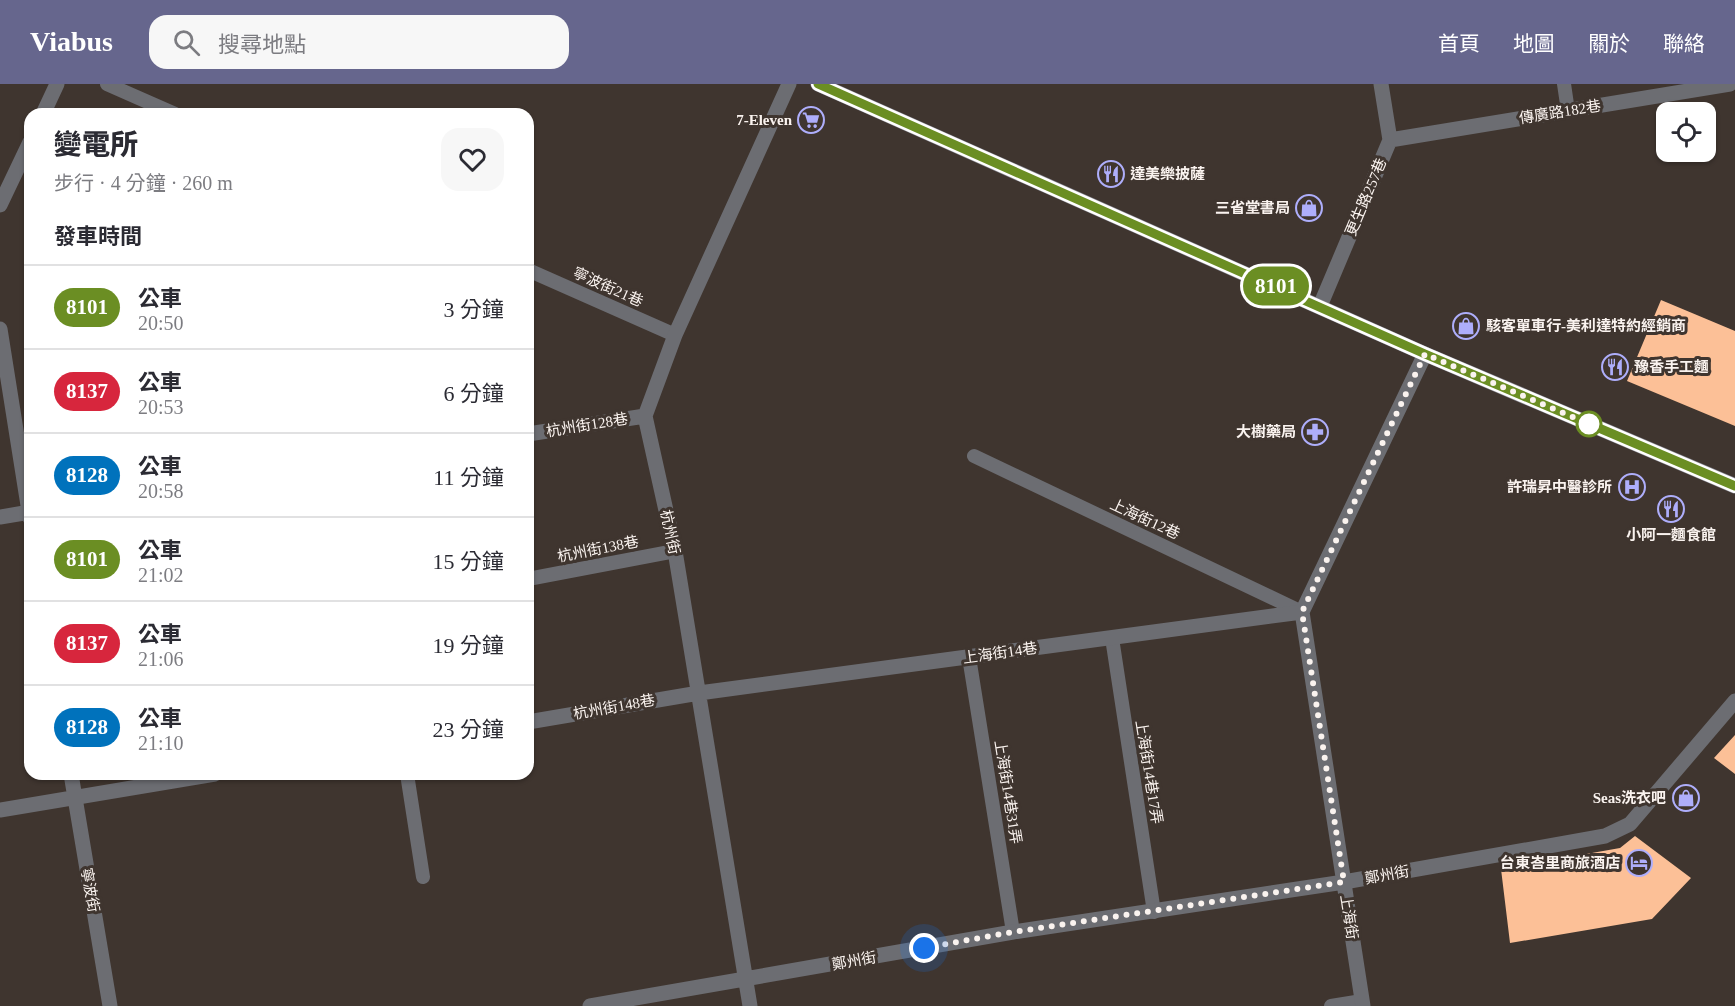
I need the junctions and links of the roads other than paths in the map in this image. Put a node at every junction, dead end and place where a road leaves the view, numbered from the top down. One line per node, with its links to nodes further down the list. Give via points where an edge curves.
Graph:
1 (57, 84): 8 (street)
2 (107, 84): 9 (lane)
3 (789, 84): 17 (street)
4 (818, 84): 15 (street)
5 (1381, 84): 11 (street, 更生路257巷)
6 (1564, 84): 10 (lane)
7 (1730, 84): 10 (street, 傳廣路182巷)
8 (46, 108)
9 (161, 108)
10 (1568, 111): 11 (street, 傳廣路182巷)
11 (1390, 140): 15 (street, 更生路257巷)
12 (24, 155): 13 (street)
13 (0, 205)
14 (534, 273): 17 (lane, 寧波街21巷)
15 (1320, 306): 18 (street)
16 (0, 328): 22 (street)
17 (675, 335): 19 (street)
18 (1425, 354): 23 (street); 28 (street)
19 (645, 416): 20 (street, 杭州街128巷); 26 (street, 杭州街)
20 (534, 433)
21 (974, 456): 28 (lane, 上海街12巷)
22 (24, 477)
23 (1735, 486)
24 (24, 515): 25 (street)
25 (0, 517)
26 (675, 551): 27 (lane, 杭州街138巷); 31 (street, 杭州街)
27 (534, 578)
28 (1302, 612): 29 (street, 上海街14巷); 40 (street, 上海街)
29 (1112, 638): 30 (street, 上海街14巷); 41 (lane, 上海街14巷17弄)
30 (969, 657): 31 (street, 上海街14巷); 42 (lane, 上海街14巷31弄)
31 (699, 693): 33 (street, 杭州街148巷); 43 (street, 杭州街)
32 (1735, 701): 40 (street, 鄭州街, via 1630,824 1605,836)
33 (534, 721)
34 (71, 780): 37 (street, 寧波街)
35 (180, 780): 37 (street)
36 (408, 780): 39 (lane)
37 (74, 798): 38 (street); 45 (street, 寧波街)
38 (0, 810)
39 (423, 878)
40 (1344, 882): 41 (street, 鄭州街); 44 (street, 上海街)
41 (1154, 912): 42 (street, 鄭州街)
42 (1013, 932): 43 (street, 鄭州街)
43 (745, 980): 46 (street, 鄭州街); 47 (street, 杭州街)
44 (1363, 1003): 48 (lane)
45 (110, 1006)
46 (590, 1006)
47 (750, 1006)
48 (1331, 1006)

